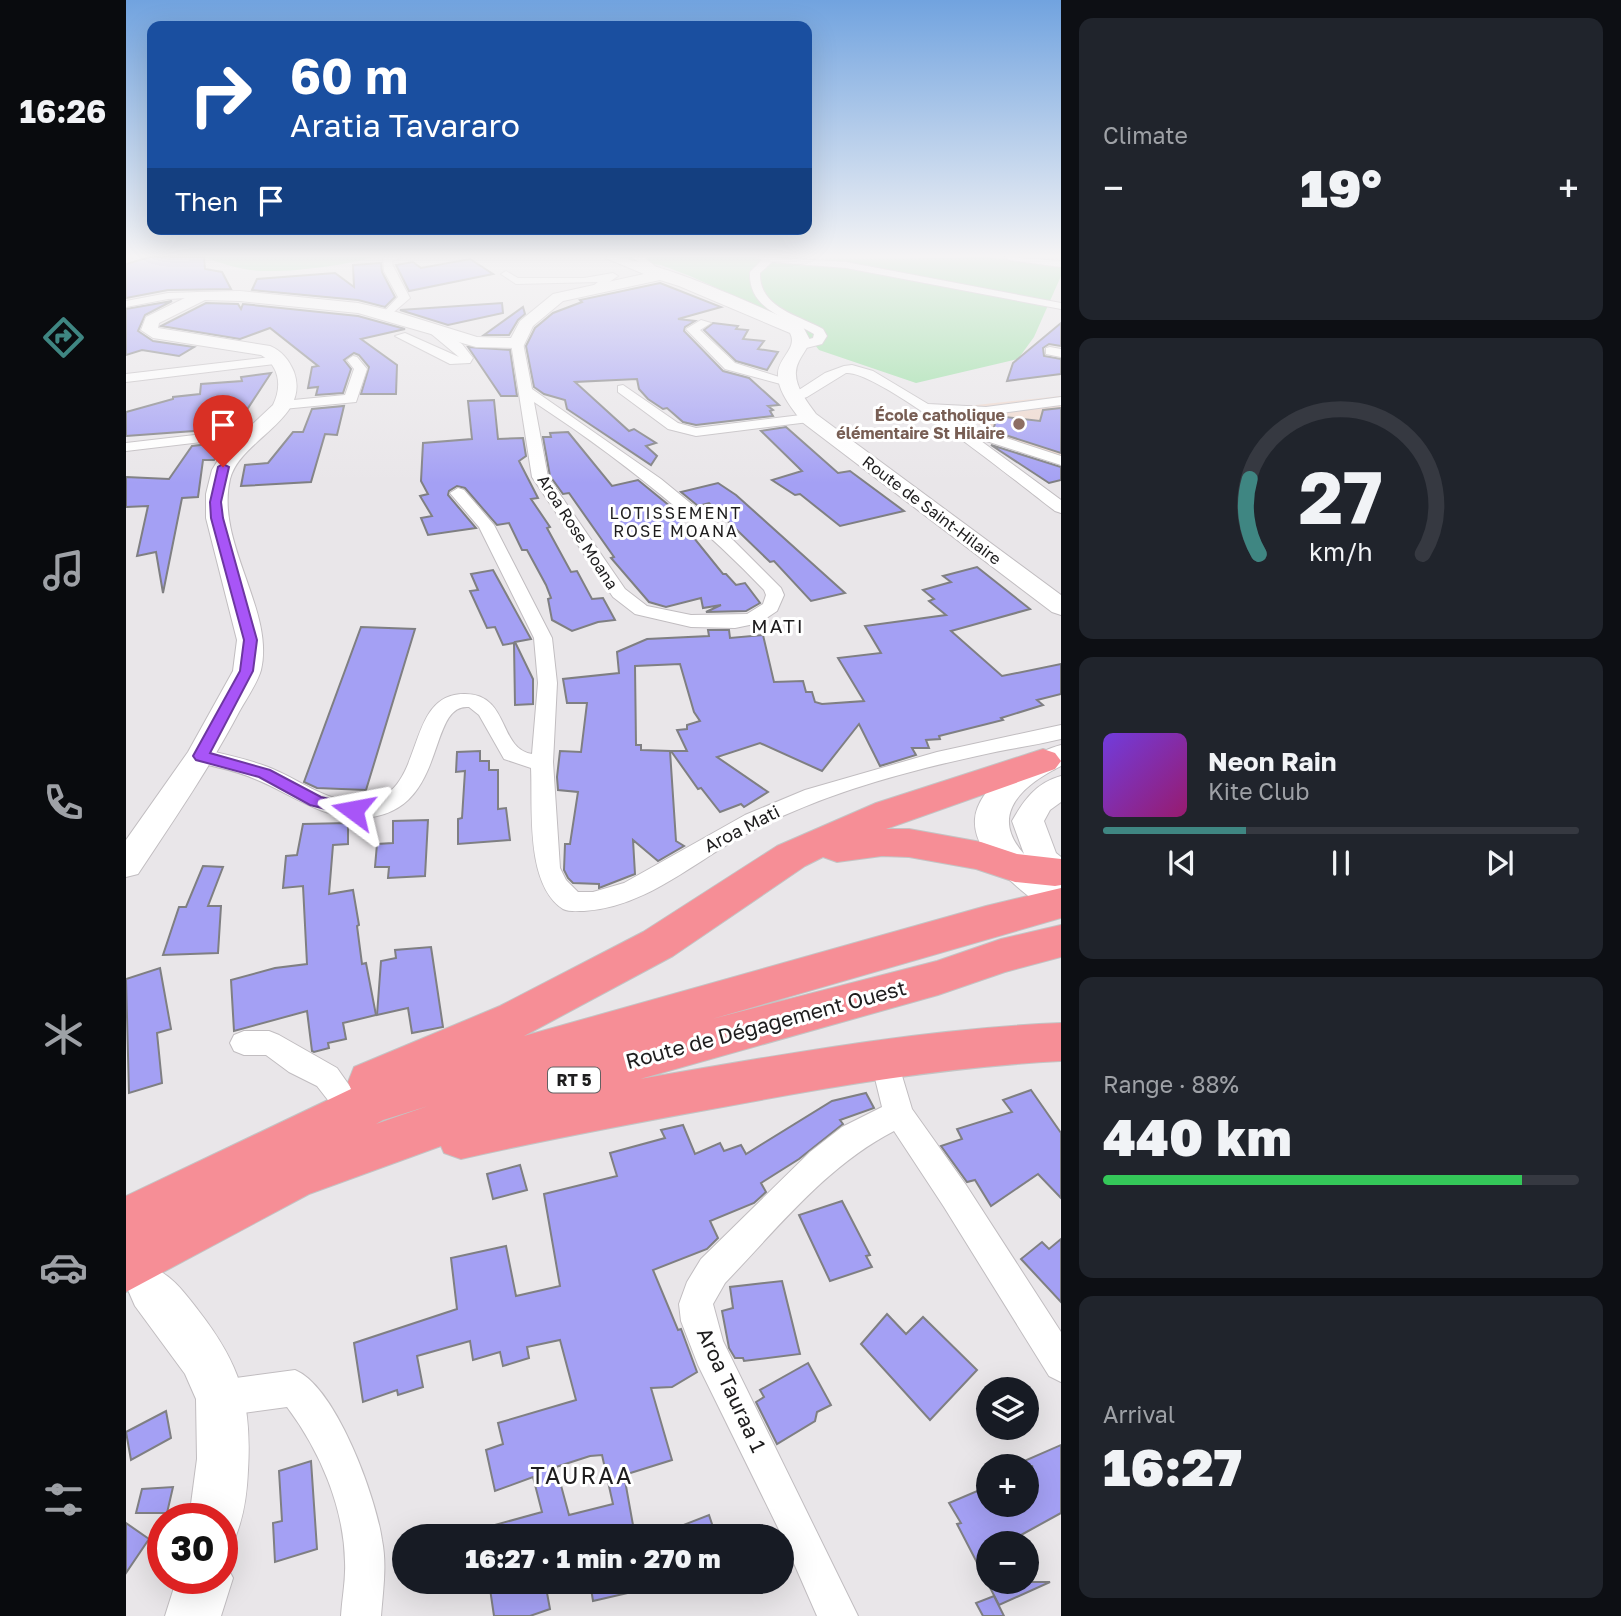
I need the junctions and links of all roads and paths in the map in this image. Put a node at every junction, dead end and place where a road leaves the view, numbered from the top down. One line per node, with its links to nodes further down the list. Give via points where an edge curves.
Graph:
1 (159, 332): 11 (main road, via 260,348)
2 (438, 332): 8 (street, via 458,347 466,360 454,361)
3 (444, 332): 9 (main road, via 476,342)
4 (522, 332): 9 (main road)
5 (695, 332): 15 (street, via 723,362)
6 (800, 332): 10 (main road)
7 (819, 332): 10 (street, via 818,341)
8 (401, 336)
9 (517, 343): 16 (street, Aroa Rose Moana)
10 (802, 345): 15 (main road, via 787,368)
11 (279, 360): 13 (street); 18 (main road, via 288,380)
12 (353, 360): 18 (street, via 361,369 351,399)
13 (126, 378)
14 (623, 389): 20 (street, via 673,426 696,432)
15 (792, 390): 19 (street, via 849,369 867,374); 20 (main road, Route de Saint-Hilaire)
16 (527, 392): 16 (street, Aroa Rose Moana, via 540,477 628,601 653,615 718,622 752,619 771,607 772,588 685,504)
17 (1061, 401): 19 (street, via 986,411)
18 (283, 405): 21 (main road)
19 (922, 408): 22 (street)
20 (808, 418): 27 (main road, Route de Saint-Hilaire)
21 (255, 432): 23 (street); 28 (main road, via 229,456 216,502 250,656 247,671)
22 (961, 435): 24 (street, via 980,434); 26 (street)
23 (126, 447)
24 (1061, 461)
25 (458, 493): 29 (street, Aroa Mati, via 486,525 543,638 548,722)
26 (1061, 508)
27 (1061, 607)
28 (201, 756): 29 (street, via 264,773 334,807 374,808 391,803 414,781 437,715 446,703 471,700 492,715 511,753); 33 (main road)
29 (542, 762): 30 (street, Aroa Mati, via 548,867 556,886 572,902 586,903 635,888 728,834 811,796 968,750)
30 (1057, 763): 31 (highway, via 1037,779); 32 (highway, via 889,812); 35 (main road, via 1028,821 1042,859)
31 (1010, 787): 34 (main road, via 993,807 992,824 995,841)
32 (791, 856): 34 (highway, via 854,844 909,843 981,856); 40 (highway, via 658,944 516,1019)
33 (126, 865)
34 (1015, 868): 35 (highway)
35 (1060, 888): 43 (highway, Route de Dégagement Ouest / RT 5, via 986,922 371,1103)
36 (1051, 943): 42 (highway, Route de Dégagement Ouest / RT 5, via 496,1104)
37 (1061, 1042): 39 (highway, via 993,1044)
38 (244, 1043): 40 (street, via 270,1043 327,1077)
39 (884, 1058): 41 (street); 42 (highway, via 605,1107 463,1137 360,1168)
40 (341, 1095): 43 (highway, via 271,1128)
41 (899, 1114): 46 (street); 52 (street, Aroa Tauraa 1, via 853,1137 821,1162 713,1271 699,1291 696,1308 699,1325)
42 (294, 1176): 45 (highway, Route de Dégagement Ouest / RT 5)
43 (197, 1187): 44 (highway, Route de Dégagement Ouest / RT 5)
44 (126, 1223)
45 (139, 1277): 47 (main road, via 185,1330)
46 (1061, 1364)
47 (221, 1398): 48 (main road); 51 (street, via 295,1388 315,1411 359,1519 365,1561)
48 (218, 1503)
49 (200, 1594): 50 (main road)
50 (193, 1616)
51 (361, 1616)
52 (838, 1616)

